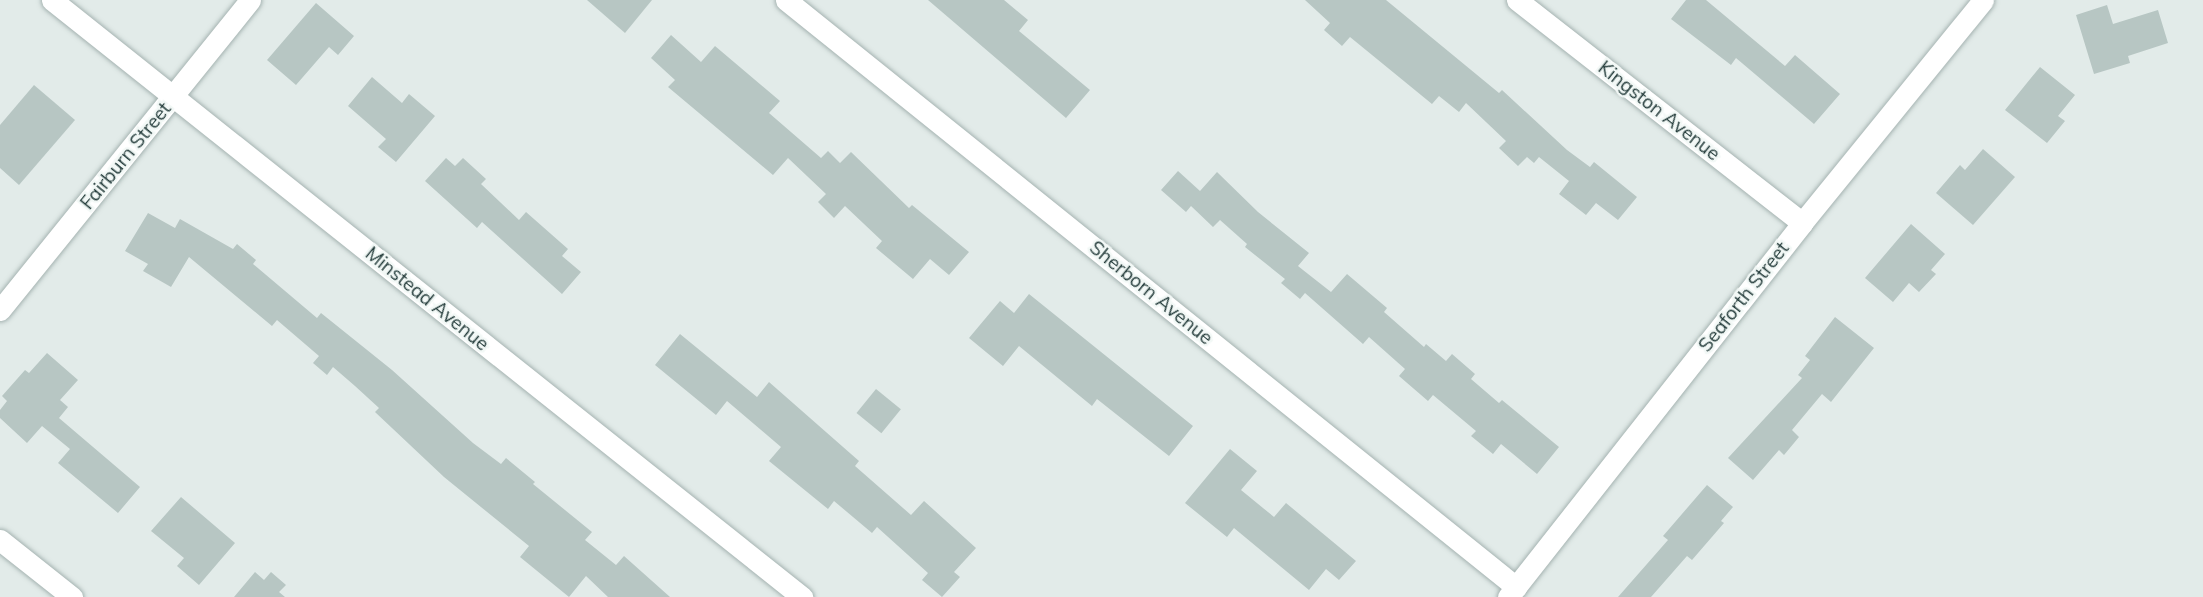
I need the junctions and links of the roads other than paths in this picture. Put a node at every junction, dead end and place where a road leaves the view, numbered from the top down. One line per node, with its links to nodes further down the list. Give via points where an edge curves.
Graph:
1 (52, 0): 6 (street, Minstead Avenue)
2 (250, 0): 6 (street, Fairburn Street)
3 (786, 0): 10 (street, Sherborn Avenue)
4 (1517, 0): 7 (street, Kingston Avenue)
5 (1983, 0): 7 (street, Seaforth Street)
6 (174, 98): 8 (street, Fairburn Street); 12 (street, Minstead Avenue)
7 (1802, 223): 10 (street, Seaforth Street)
8 (0, 310)
9 (0, 540): 11 (street)
10 (1512, 592)
11 (72, 597)
12 (802, 597)

